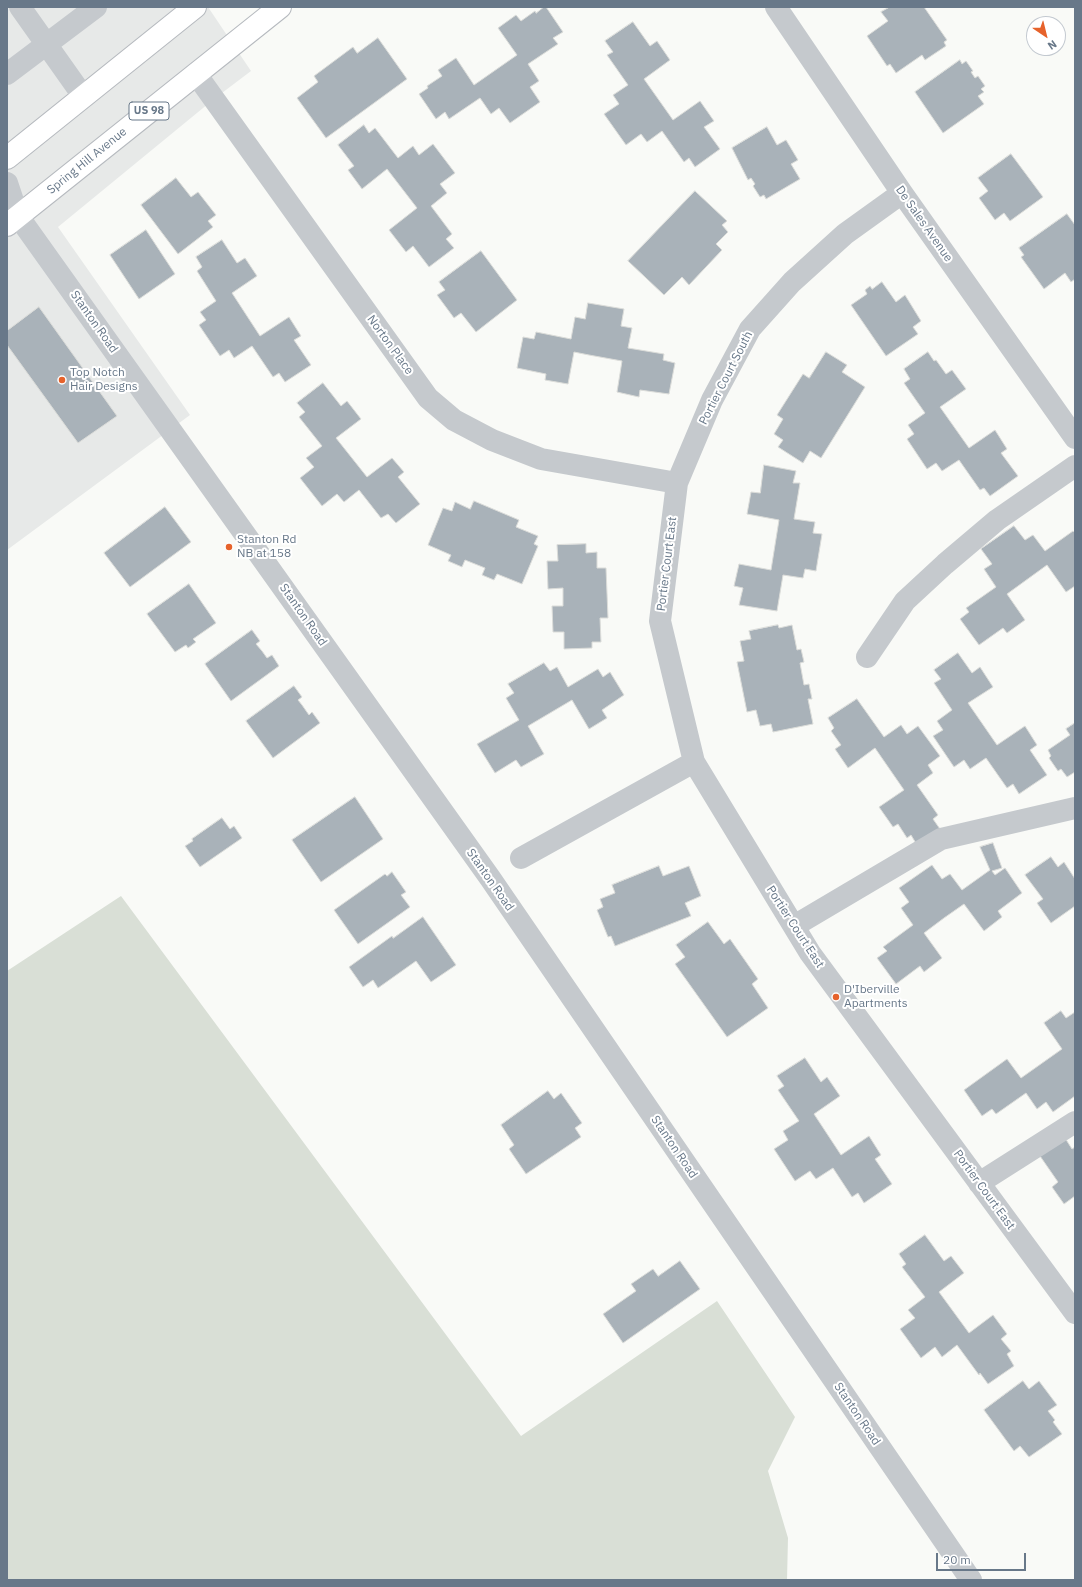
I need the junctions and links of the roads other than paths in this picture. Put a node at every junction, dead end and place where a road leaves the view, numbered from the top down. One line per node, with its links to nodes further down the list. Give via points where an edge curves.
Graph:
1 (20, 7): 6 (street)
2 (96, 7): 6 (street)
3 (280, 7): 8 (main road, Spring Hill Avenue / US 98)
4 (776, 7): 12 (street, De Sales Avenue)
5 (188, 9): 9 (main road)
6 (46, 45): 7 (street); 9 (street)
7 (7, 74)
8 (196, 74): 13 (main road, Spring Hill Avenue / US 98); 16 (street, Norton Place, via 428,398 454,420 492,440 541,459)
9 (84, 96): 10 (main road)
10 (7, 158)
11 (7, 183): 13 (street, Stanton Road)
12 (902, 193): 14 (street, De Sales Avenue); 16 (street, Portier Court South, via 845,234 792,282 750,329 712,400)
13 (13, 221): 25 (street, Stanton Road, via 490,878)
14 (1075, 438)
15 (1075, 466): 17 (street, via 997,520 945,564 905,601)
16 (677, 483): 18 (street, Portier Court East, via 660,621)
17 (867, 657)
18 (694, 762): 20 (street); 21 (street, Portier Court East)
19 (1075, 808): 21 (street, via 941,839)
20 (521, 858)
21 (794, 926): 23 (street, Portier Court East, via 810,953)
22 (1075, 1122): 23 (street)
23 (979, 1183): 24 (street, Portier Court East)
24 (1075, 1313)
25 (971, 1580)

